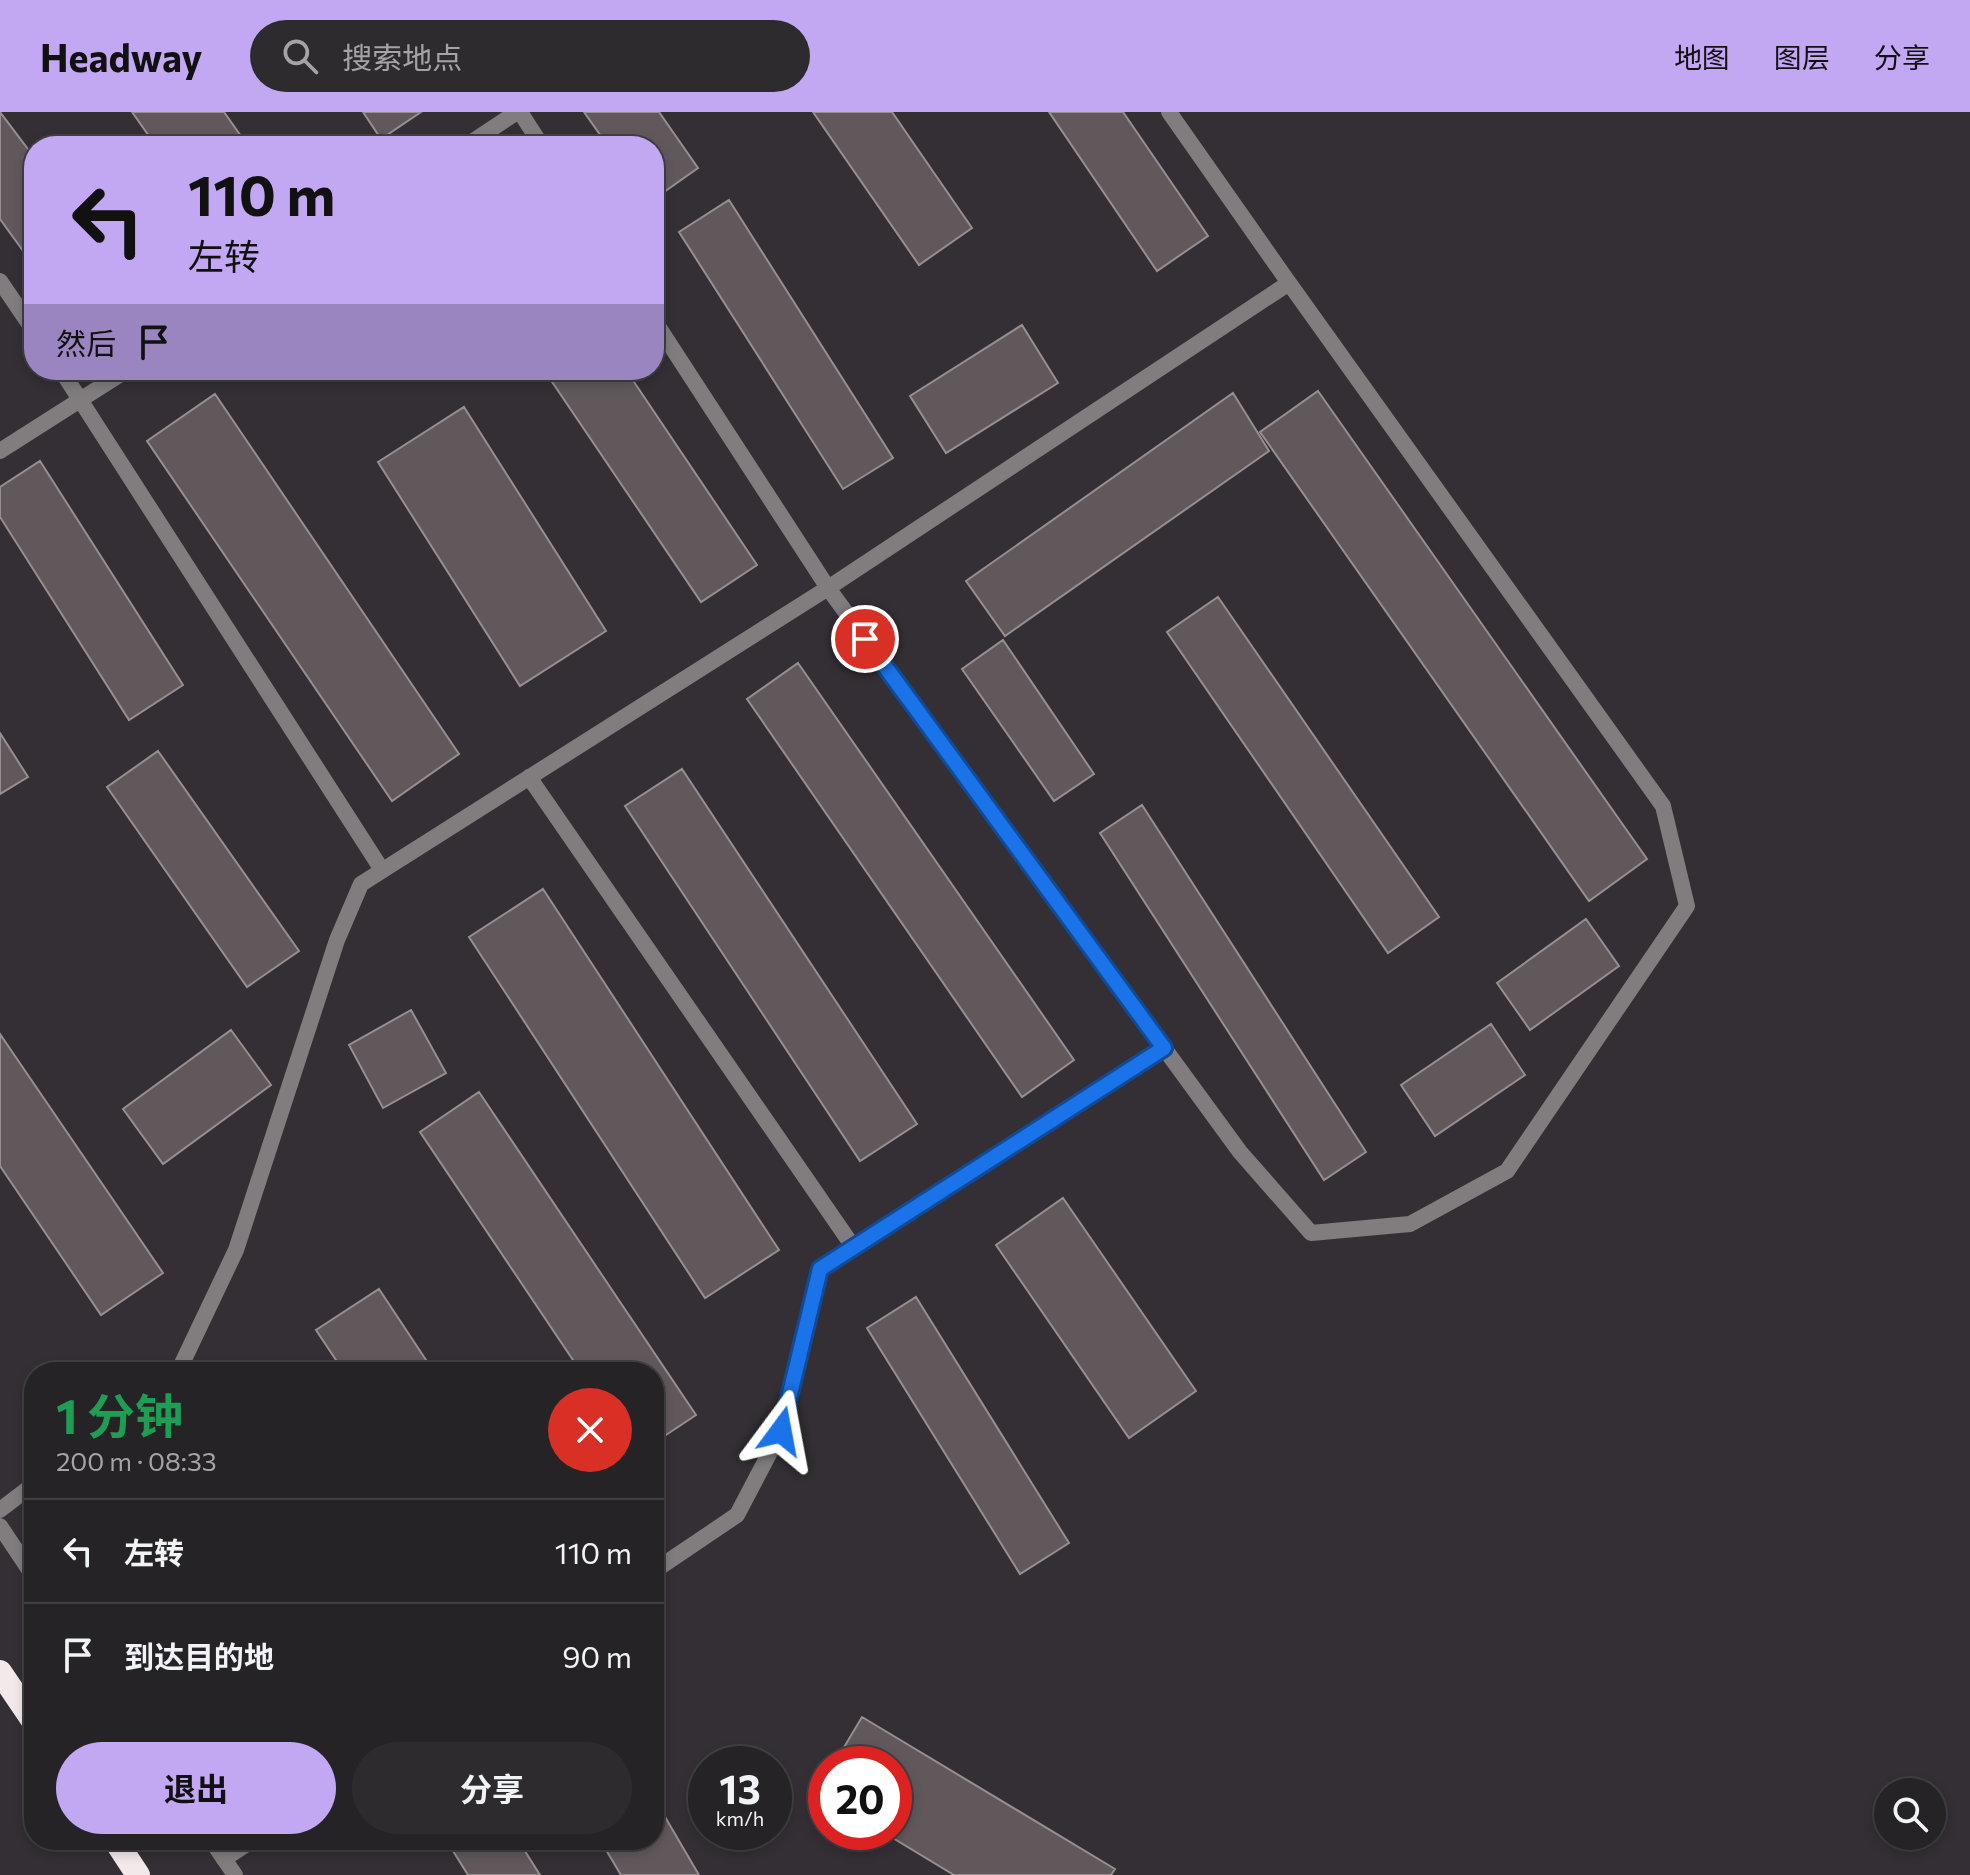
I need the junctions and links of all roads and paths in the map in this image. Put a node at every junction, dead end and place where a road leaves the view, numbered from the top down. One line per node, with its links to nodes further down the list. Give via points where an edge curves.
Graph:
1 (518, 112): 3 (street); 4 (street)
2 (1169, 112): 6 (street)
3 (481, 136)
4 (535, 136)
5 (0, 281): 7 (street)
6 (1289, 283): 13 (street); 16 (street, via 1663,806 1687,906 1507,1171 1410,1224 1311,1233 1240,1152)
7 (24, 316)
8 (664, 335): 13 (street)
9 (68, 380): 11 (street)
10 (112, 380): 11 (street)
11 (81, 400): 12 (street); 15 (street)
12 (0, 451)
13 (828, 588): 14 (street); 16 (street)
14 (529, 777): 15 (street); 17 (street)
15 (382, 870): 18 (street, via 361,884 337,940 236,1250)
16 (1164, 1048): 17 (street)
17 (854, 1248): 23 (street, via 820,1269 781,1431 737,1515)
18 (183, 1362)
19 (24, 1492): 20 (street)
20 (0, 1510)
21 (0, 1526): 22 (street)
22 (24, 1562)
23 (664, 1564)
24 (0, 1672): 25 (highway)
25 (24, 1707)
26 (122, 1850): 30 (highway)
27 (218, 1850): 29 (street)
28 (238, 1850): 29 (street)
29 (224, 1859): 31 (street)
30 (138, 1875)
31 (235, 1875)

